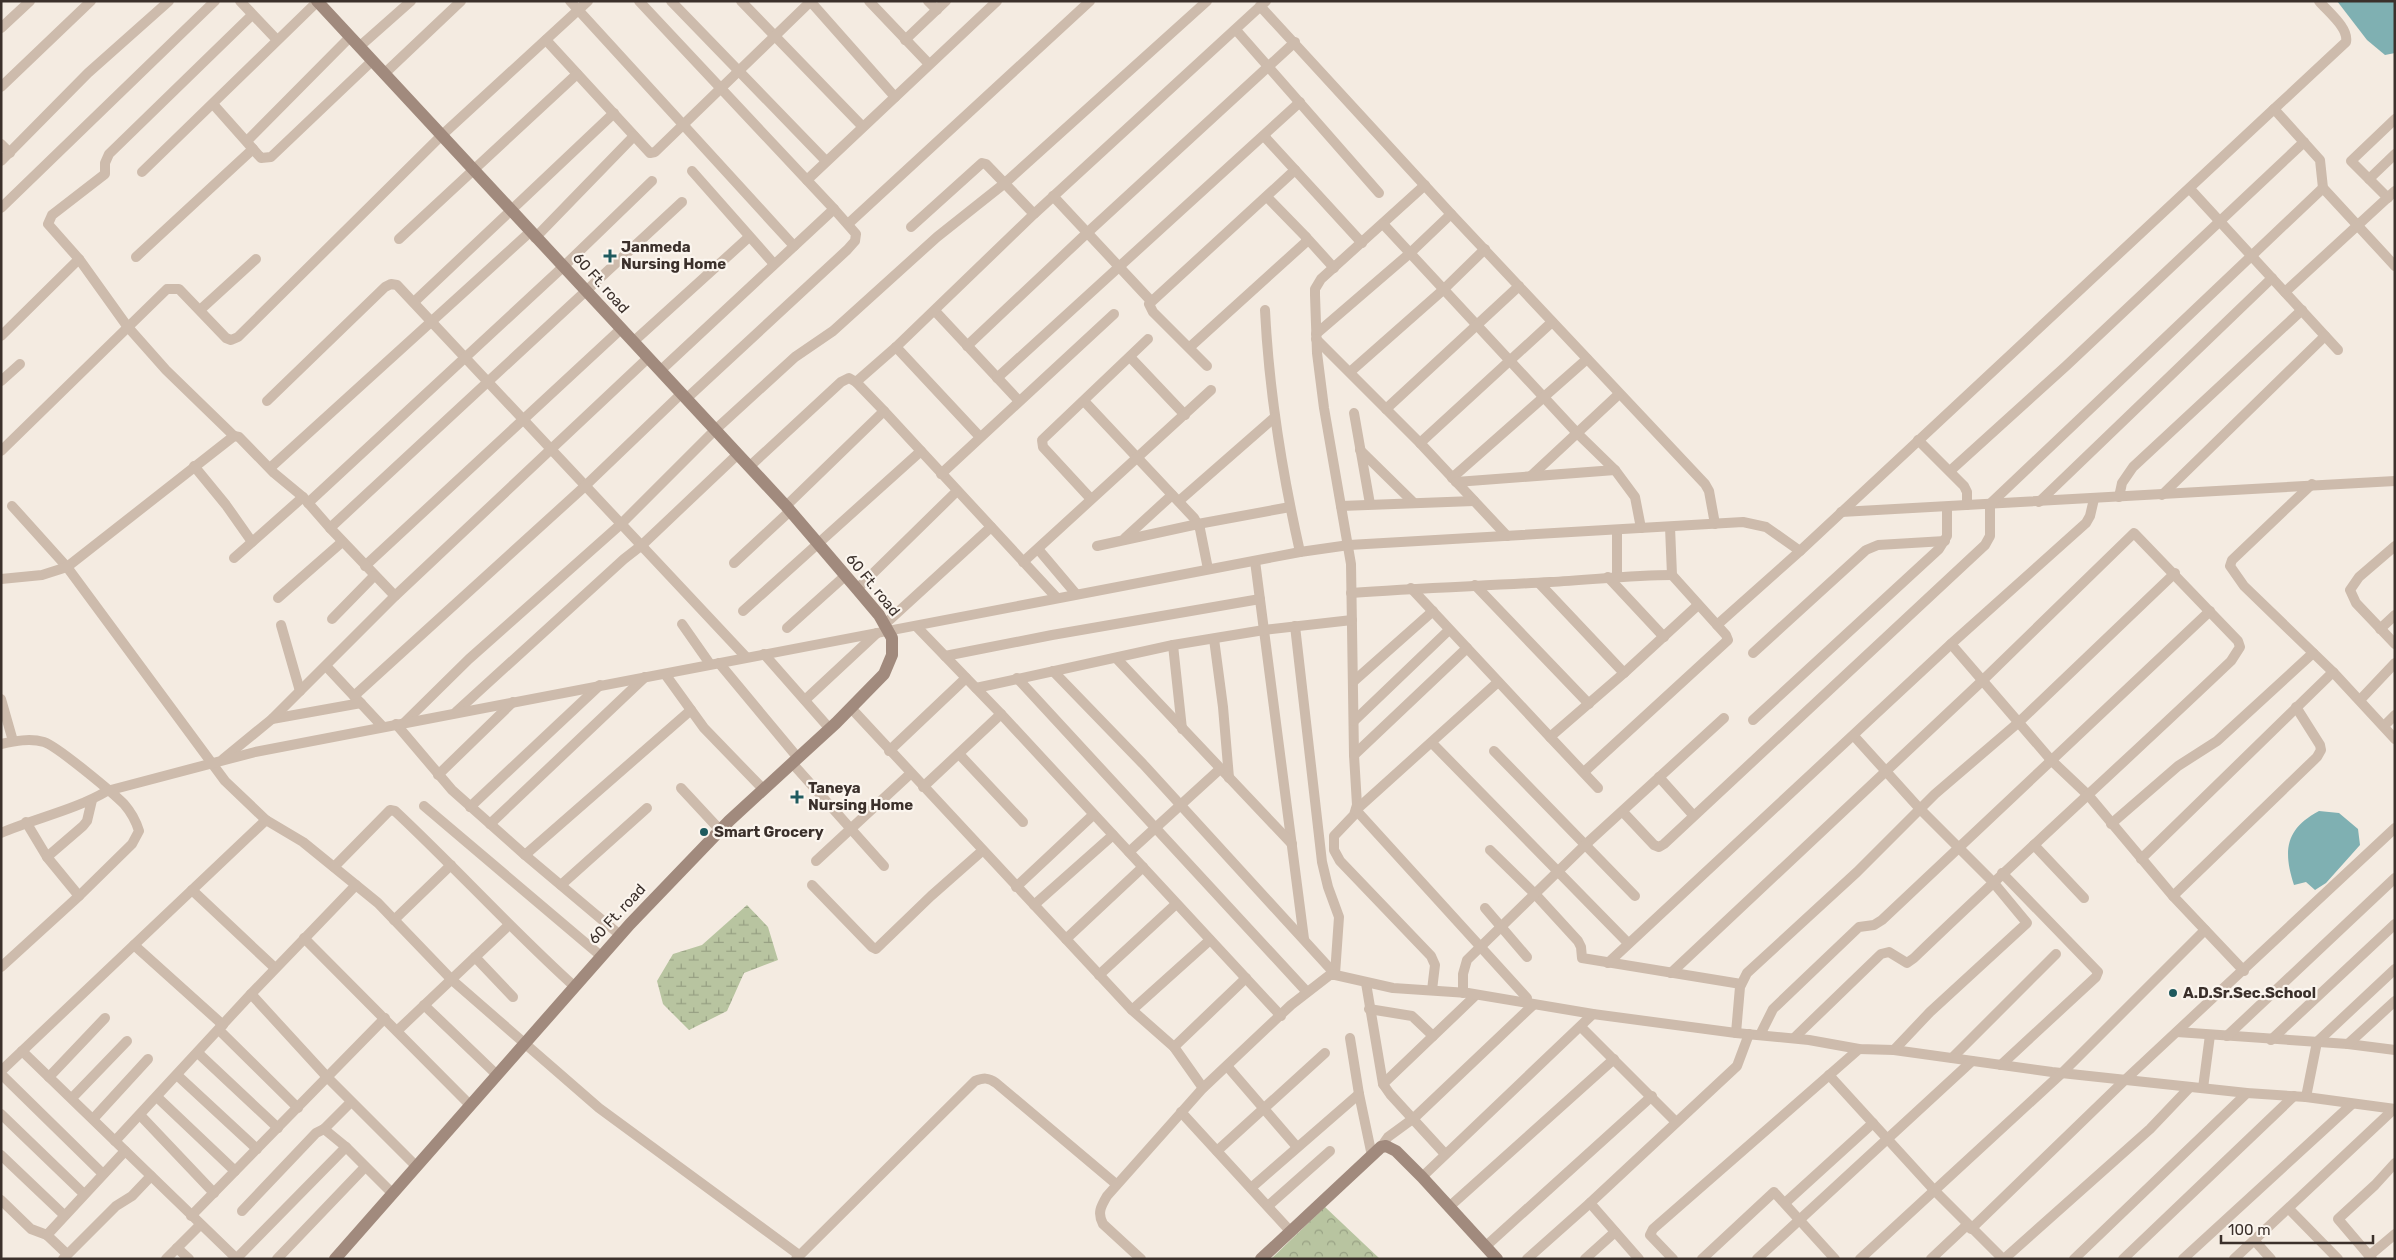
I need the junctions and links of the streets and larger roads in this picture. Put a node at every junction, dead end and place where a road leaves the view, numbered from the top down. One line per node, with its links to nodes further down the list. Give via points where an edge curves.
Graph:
1 (30, 1): 26 (street)
2 (91, 1): 41 (street)
3 (169, 1): 57 (street, via 88,73)
4 (215, 1): 77 (street)
5 (240, 1): 25 (street)
6 (411, 1): 34 (street)
7 (461, 1): 39 (street)
8 (570, 1): 23 (street)
9 (588, 1): 23 (street)
10 (639, 1): 42 (street)
11 (671, 1): 38 (street)
12 (741, 1): 28 (street)
13 (810, 1): 28 (street); 43 (street)
14 (869, 1): 32 (street)
15 (928, 1): 24 (street)
16 (946, 1): 24 (street)
17 (997, 1): 36 (street)
18 (1090, 1): 83 (street)
19 (1207, 1): 68 (street)
20 (2318, 1): 46 (street, via 2344,31 2346,42)
21 (317, 2): 29 (street, 60 Ft. road); 30 (street)
22 (1263, 4): 27 (street); 33 (street)
23 (578, 10): 31 (street); 49 (street)
24 (937, 10): 32 (street)
25 (252, 15): 30 (street); 98 (street, via 109,154 105,174 52,215 48,224)
26 (2, 25)
27 (1236, 30): 37 (street); 74 (street)
28 (773, 36): 38 (street); 50 (street)
29 (350, 37): 34 (street, 60 Ft. road); 56 (street)
30 (277, 40): 45 (street)
31 (546, 40): 40 (street); 51 (street)
32 (905, 40): 36 (street)
33 (1295, 42): 37 (street); 69 (street)
34 (359, 47): 35 (street, 60 Ft. road)
35 (372, 61): 39 (street, 60 Ft. road); 56 (street, via 271,156 261,158)
36 (928, 64): 43 (street)
37 (1268, 67): 44 (street); 87 (street)
38 (738, 69): 42 (street); 60 (street)
39 (384, 74): 51 (street, 60 Ft. road)
40 (577, 74): 47 (street); 61 (street)
41 (1, 87)
42 (719, 87): 49 (street); 66 (street)
43 (895, 97): 50 (street)
44 (1300, 102): 53 (street); 72 (street)
45 (213, 104): 56 (street); 64 (street)
46 (2274, 109): 54 (street); 70 (street)
47 (614, 113): 52 (street); 79 (street)
48 (2395, 119): 65 (street, via 2351,160)
49 (682, 124): 52 (street, via 655,152 646,150); 93 (street)
50 (862, 126): 60 (street)
51 (441, 136): 61 (street, 60 Ft. road); 112 (street, via 238,337 226,338)
52 (634, 136): 88 (street)
53 (1264, 136): 62 (street); 103 (street)
54 (2304, 142): 71 (street, via 2320,160); 82 (street)
55 (1, 144): 57 (street)
56 (250, 145): 97 (street)
57 (10, 153): 59 (street)
58 (2395, 154): 65 (street)
59 (1, 161)
60 (826, 161): 66 (street)
61 (473, 170): 79 (street, 60 Ft. road); 91 (street)
62 (1295, 170): 75 (street); 92 (street)
63 (692, 171): 89 (street)
64 (142, 172)
65 (2369, 179): 73 (street)
66 (806, 180): 78 (street)
67 (652, 181): 101 (street)
68 (1005, 183): 80 (street); 86 (street, via 982,163); 157 (street, via 938,237 833,331 795,357)
69 (1426, 186): 81 (street); 84 (street)
70 (2190, 188): 82 (street); 161 (street)
71 (2323, 188): 85 (street); 96 (street)
72 (1379, 193)
73 (2391, 194): 85 (street)
74 (1053, 196): 80 (street); 87 (street)
75 (1267, 197): 90 (street); 110 (street)
76 (682, 202): 108 (street)
77 (1, 208)
78 (834, 209): 83 (street); 93 (street)
79 (510, 211): 88 (street, 60 Ft. road); 111 (street)
80 (1034, 214): 115 (street)
81 (1451, 214): 94 (street); 95 (street)
82 (2220, 221): 96 (street); 173 (street)
83 (848, 224): 146 (street, via 856,234 855,241)
84 (1384, 225): 92 (street); 95 (street)
85 (2356, 226): 102 (street); 109 (street)
86 (911, 227)
87 (1087, 233): 103 (street); 127 (street)
88 (533, 235): 101 (street, 60 Ft. road); 117 (street)
89 (749, 237): 100 (street); 126 (street)
90 (1306, 237): 104 (street); 129 (street, via 1301,247)
91 (399, 239)
92 (1362, 244): 104 (street)
93 (794, 246): 100 (street)
94 (1485, 249): 106 (street); 107 (street)
95 (1409, 254): 107 (street); 123 (street)
96 (2251, 255): 105 (street); 191 (street)
97 (136, 256)
98 (79, 259): 119 (street); 122 (street)
99 (256, 259): 112 (street)
100 (774, 264): 138 (street)
101 (564, 266): 108 (street, 60 Ft. road); 132 (street)
102 (2395, 266)
103 (1118, 267): 110 (street); 140 (street)
104 (1334, 268): 123 (street, via 1315,289)
105 (2272, 278): 109 (street); 189 (street)
106 (1518, 286): 118 (street); 120 (street)
107 (1443, 290): 120 (street); 139 (street)
108 (586, 291): 121 (street, 60 Ft. road); 142 (street)
109 (2285, 292): 114 (street)
110 (1151, 301): 129 (street, via 1149,308)
111 (414, 302): 117 (street); 148 (street, via 397,285 385,287)
112 (200, 310): 119 (street, via 173,287)
113 (1265, 310): 155 (street)
114 (2302, 310): 124 (street); 182 (street, via 2133,468 2122,483)
115 (935, 311): 127 (street); 128 (street)
116 (1114, 314): 149 (street)
117 (431, 322): 132 (street); 171 (street)
118 (1552, 322): 134 (street); 135 (street)
119 (127, 326): 159 (street, via 166,370); 163 (street)
120 (1476, 326): 135 (street); 151 (street)
121 (621, 329): 126 (street, 60 Ft. road); 156 (street)
122 (1, 336)
123 (1316, 336): 139 (street); 193 (street, via 1324,408)
124 (2325, 336): 130 (street); 181 (street)
125 (1148, 339): 131 (street)
126 (633, 342): 133 (street, 60 Ft. road)
127 (967, 346): 140 (street)
128 (896, 347): 143 (street); 160 (street)
129 (1190, 347): 137 (street)
130 (2338, 350)
131 (1130, 357): 150 (street); 153 (street)
132 (465, 358): 142 (street); 186 (street)
133 (648, 358): 138 (street, 60 Ft. road); 164 (street)
134 (1587, 359): 145 (street); 147 (street)
135 (1509, 360): 147 (street); 162 (street)
136 (20, 364): 141 (street)
137 (1207, 366)
138 (660, 371): 146 (street, 60 Ft. road)
139 (1350, 372): 151 (street)
140 (997, 378): 149 (street)
141 (1, 381)
142 (488, 382): 156 (street); 204 (street)
143 (856, 382): 152 (street); 170 (street, via 849,378 841,382)
144 (1211, 390): 153 (street)
145 (1619, 394): 158 (street); 201 (street, via 1705,484 1710,491)
146 (684, 397): 157 (street, 60 Ft. road); 179 (street)
147 (1544, 397): 158 (street); 176 (street)
148 (267, 401)
149 (1019, 401): 160 (street)
150 (1084, 401): 168 (street); 184 (street, via 1041,444)
151 (1386, 409): 162 (street)
152 (884, 411): 166 (street); 197 (street)
153 (1185, 414): 168 (street)
154 (1354, 414): 165 (street)
155 (1275, 416): 183 (street); 195 (street)
156 (522, 420): 164 (street); 225 (street)
157 (715, 430): 167 (street, 60 Ft. road); 199 (street)
158 (1577, 433): 172 (street); 175 (street)
159 (234, 436): 169 (street); 171 (street, via 239,437)
160 (980, 437): 174 (street)
161 (1918, 440): 173 (street); 198 (street)
162 (1420, 443): 176 (street)
163 (1, 450)
164 (550, 450): 179 (street); 239 (street)
165 (1360, 450): 188 (street); 190 (street)
166 (921, 451): 174 (street); 213 (street)
167 (738, 454): 170 (street, 60 Ft. road); 212 (street)
168 (1136, 458): 183 (street); 184 (street)
169 (194, 466): 209 (street); 224 (street)
170 (749, 467): 197 (street, 60 Ft. road)
171 (270, 468): 186 (street)
172 (1616, 470): 175 (street); 205 (street, via 1635,497)
173 (1950, 471): 194 (street, via 1966,489)
174 (941, 474): 180 (street)
175 (1530, 476): 176 (street)
176 (1454, 480): 187 (street)
177 (2395, 481): 178 (street)
178 (2312, 484): 181 (street); 267 (street, via 2232,560 2230,566 2244,586)
179 (584, 486): 199 (street); 289 (street)
180 (958, 491): 202 (street); 236 (street)
181 (2162, 495): 182 (street)
182 (2119, 497): 185 (street)
183 (1176, 498): 200 (street); 208 (street)
184 (1092, 499): 217 (street)
185 (2094, 499): 189 (street); 262 (street, via 2086,523)
186 (306, 500): 204 (street); 209 (street)
187 (1474, 501): 188 (street); 207 (street)
188 (1412, 502): 190 (street)
189 (2040, 502): 191 (street)
190 (1370, 504): 193 (street)
191 (1990, 504): 194 (street); 344 (street, via 1990,536 1985,546)
192 (12, 506): 224 (street)
193 (1341, 506): 214 (street)
194 (1966, 506): 196 (street)
195 (1290, 507): 200 (street); 219 (street)
196 (1947, 507): 198 (street); 211 (street)
197 (788, 508): 213 (street, 60 Ft. road); 223 (street)
198 (1841, 512): 218 (street)
199 (621, 524): 212 (street); 305 (street)
200 (1198, 524): 208 (street); 226 (street)
201 (1716, 524): 203 (street); 218 (street, via 1743,522 1766,527)
202 (991, 527): 222 (street); 256 (street)
203 (1670, 527): 205 (street); 228 (street)
204 (330, 528): 210 (street)
205 (1641, 528): 206 (street)
206 (1617, 530): 207 (street); 231 (street)
207 (1506, 536): 214 (street)
208 (1124, 539): 215 (street)
209 (252, 542): 220 (street)
210 (342, 542): 225 (street); 240 (street)
211 (1945, 542): 266 (street, via 1878,545 1866,550); 302 (street)
212 (642, 545): 270 (street); 297 (street)
213 (819, 545): 230 (street, 60 Ft. road); 245 (street)
214 (1349, 545): 219 (street); 237 (street)
215 (1097, 546)
216 (2395, 546): 257 (street, via 2350,590 2356,603)
217 (1038, 549): 222 (street); 238 (street)
218 (1800, 551): 252 (street)
219 (1300, 552): 221 (street)
220 (234, 558)
221 (1255, 561): 226 (street); 242 (street)
222 (1023, 562): 241 (street)
223 (734, 563)
224 (67, 566): 232 (street, via 42,574); 322 (street)
225 (365, 566): 229 (street)
226 (1208, 569): 238 (street)
227 (2175, 573): 244 (street); 283 (street, via 2134,533); 304 (street)
228 (1672, 575): 231 (street); 243 (street)
229 (374, 576): 239 (street); 248 (street)
230 (845, 576): 236 (street, 60 Ft. road); 255 (street)
231 (1612, 576): 233 (street); 260 (street)
232 (1, 579)
233 (1539, 583): 234 (street); 277 (street)
234 (1474, 586): 235 (street); 293 (street)
235 (1411, 588): 237 (street); 246 (street)
236 (856, 589): 256 (street, 60 Ft. road)
237 (1352, 593): 249 (street)
238 (1076, 594): 241 (street)
239 (396, 596): 274 (street)
240 (278, 598)
241 (1056, 598): 253 (street)
242 (1260, 599): 258 (street); 269 (street)
243 (1698, 605): 252 (street); 260 (street)
244 (2210, 611): 320 (street); 335 (street, via 2238,640 2240,647 2236,654)
245 (743, 612)
246 (1433, 612): 259 (street); 282 (street)
247 (2395, 616): 257 (street)
248 (332, 619)
249 (1352, 620): 254 (street); 282 (street)
250 (682, 624): 272 (street)
251 (281, 625): 287 (street)
252 (1717, 625): 324 (street, via 1726,635 1727,643)
253 (916, 626): 256 (street); 269 (street)
254 (1295, 626): 258 (street); 412 (street, via 1322,862 1339,917)
255 (787, 628)
256 (884, 629): 268 (street); 290 (street); 295 (street, 60 Ft. road, via 893,648 889,666)
257 (2380, 629): 263 (street)
258 (1264, 630): 261 (street); 357 (street)
259 (1449, 630): 265 (street); 303 (street)
260 (1664, 637): 277 (street)
261 (1214, 639): 264 (street); 329 (street)
262 (1951, 644): 283 (street); 310 (street)
263 (2395, 644)
264 (1173, 645): 271 (street); 309 (street)
265 (1467, 648): 284 (street); 319 (street)
266 (1753, 653)
267 (2313, 653): 276 (street); 350 (street, via 2217,741 2178,766)
268 (764, 654): 270 (street); 290 (street)
269 (945, 656): 280 (street)
270 (746, 657): 272 (street)
271 (1117, 659): 275 (street); 309 (street)
272 (714, 663): 278 (street); 321 (street)
273 (2395, 663): 291 (street)
274 (326, 666): 287 (street); 289 (street)
275 (1053, 671): 281 (street); 337 (street)
276 (2333, 672): 291 (street); 294 (street)
277 (1624, 673): 293 (street)
278 (665, 674): 279 (street); 296 (street)
279 (646, 677): 285 (street); 349 (street)
280 (966, 678): 286 (street); 316 (street)
281 (1017, 678): 286 (street); 351 (street)
282 (1354, 681): 303 (street)
283 (1982, 681): 304 (street); 325 (street)
284 (1498, 682): 311 (street); 314 (street)
285 (600, 685): 292 (street); 339 (street)
286 (976, 688): 298 (street)
287 (300, 691): 301 (street)
288 (1, 699): 313 (street)
289 (358, 699): 301 (street); 307 (street)
290 (805, 700): 308 (street)
291 (2360, 700): 306 (street)
292 (514, 701): 297 (street); 327 (street)
293 (1589, 704): 311 (street)
294 (2296, 707): 366 (street); 384 (street, via 2320,745 2317,757)
295 (851, 708): 308 (street, 60 Ft. road); 316 (street)
296 (691, 710): 333 (street, via 704,728); 364 (street)
297 (456, 712): 305 (street)
298 (1001, 714): 318 (street); 345 (street)
299 (2395, 715): 306 (street)
300 (1724, 718): 328 (street)
301 (272, 719): 322 (street)
302 (1754, 720)
303 (1354, 722): 319 (street)
304 (2020, 722): 320 (street); 341 (street)
305 (400, 723): 307 (street); 327 (street)
306 (2384, 726): 312 (street)
307 (383, 727): 322 (street)
308 (830, 729): 321 (street, 60 Ft. road)
309 (1182, 729): 323 (street)
310 (1854, 736): 325 (street); 399 (street)
311 (1550, 737): 324 (street)
312 (2395, 739)
313 (13, 741): 315 (street); 334 (street, via 31,740 52,745)
314 (1432, 743): 342 (street); 372 (street)
315 (1, 744)
316 (889, 751): 326 (street)
317 (1494, 751): 358 (street)
318 (959, 754): 331 (street); 348 (street)
319 (1354, 754): 342 (street)
320 (2051, 760): 335 (street); 360 (street)
321 (795, 761): 333 (street, 60 Ft. road); 353 (street)
322 (216, 762): 334 (street); 346 (street, via 225,782)
323 (1220, 769): 329 (street); 337 (street)
324 (1584, 772): 332 (street)
325 (1886, 772): 341 (street); 411 (street)
326 (910, 774): 331 (street); 353 (street)
327 (438, 775): 339 (street)
328 (1659, 777): 343 (street); 344 (street)
329 (1229, 778): 357 (street)
330 (681, 788): 354 (street)
331 (923, 788): 362 (street)
332 (1598, 788)
333 (763, 789): 354 (street, 60 Ft. road)
334 (108, 791): 336 (street); 382 (street, via 128,809 139,831 132,844)
335 (2089, 796): 350 (street); 359 (street)
336 (92, 800): 347 (street); 365 (street, via 84,826)
337 (1181, 805): 351 (street); 396 (street)
338 (424, 806): 403 (street)
339 (470, 807): 349 (street)
340 (646, 808): 378 (street)
341 (1920, 809): 360 (street); 417 (street, via 1747,974)
342 (1356, 810): 401 (street); 419 (street, via 1334,836 1334,854 1430,956 1436,965)
343 (1623, 812): 344 (street, via 1659,847); 358 (street)
344 (1694, 814)
345 (1093, 815): 356 (street); 379 (street)
346 (266, 820): 370 (street, via 303,842); 380 (street)
347 (26, 822): 355 (street); 365 (street)
348 (1023, 822)
349 (490, 824): 364 (street)
350 (2111, 824): 366 (street)
351 (1155, 828): 363 (street); 420 (street)
352 (2395, 828): 410 (street)
353 (851, 829): 367 (street); 369 (street)
354 (720, 830): 394 (street, 60 Ft. road)
355 (1, 833)
356 (1112, 835): 363 (street); 387 (street)
357 (1292, 844): 396 (street)
358 (1585, 845): 372 (street); 383 (street)
359 (2034, 845): 373 (street); 385 (street)
360 (1959, 848): 375 (street); 439 (street, via 1882,920 1859,927 1773,1009)
361 (1490, 850): 381 (street)
362 (982, 851): 377 (street, via 876,948); 379 (street)
363 (1129, 852): 371 (street)
364 (525, 856): 378 (street)
365 (47, 857): 382 (street)
366 (2141, 859): 384 (street)
367 (816, 861)
368 (451, 865): 370 (street, via 392,810); 389 (street); 391 (street)
369 (884, 866)
370 (334, 867): 376 (street)
371 (1143, 867): 386 (street); 397 (street)
372 (1559, 871): 381 (street); 399 (street)
373 (2002, 873): 375 (street); 461 (street, via 2098,972)
374 (2395, 878): 442 (street)
375 (1993, 882): 444 (street, via 1909,961 1903,962 1889,952 1882,954); 452 (street, via 2027,923 1930,1012)
376 (356, 885): 389 (street); 395 (street)
377 (812, 885)
378 (561, 886): 394 (street)
379 (1016, 887): 387 (street)
380 (192, 890): 400 (street); 408 (street)
381 (1535, 894): 392 (street); 406 (street, via 1580,944 1582,958)
382 (79, 896): 407 (street)
383 (1635, 896)
384 (2173, 896): 393 (street)
385 (2084, 898)
386 (1176, 904): 398 (street); 413 (street)
387 (1034, 905): 397 (street)
388 (1485, 908): 392 (street)
389 (394, 920): 415 (street)
390 (2395, 924): 445 (street)
391 (509, 925): 404 (street); 418 (street)
392 (1502, 928): 401 (street); 405 (street)
393 (2205, 930): 410 (street); 464 (street)
394 (620, 935): 403 (street, 60 Ft. road)
395 (304, 938): 408 (street); 433 (street)
396 (1304, 938): 412 (street)
397 (1066, 939): 413 (street)
398 (1210, 940): 414 (street); 429 (street)
399 (1628, 943): 406 (street)
400 (134, 945): 434 (street); 454 (street)
401 (1480, 948): 421 (street, via 1465,963); 425 (street)
402 (2056, 954): 457 (street)
403 (601, 956): 418 (street, 60 Ft. road)
404 (475, 957): 415 (street); 424 (street)
405 (1527, 957)
406 (1608, 963): 411 (street)
407 (1, 967)
408 (274, 968): 422 (street)
409 (2395, 969): 447 (street)
410 (2244, 971): 437 (street)
411 (1671, 973): 417 (street)
412 (1335, 974): 416 (street); 420 (street, via 1327,976)
413 (1099, 975): 429 (street)
414 (1246, 978): 431 (street); 450 (street)
415 (452, 980): 427 (street); 448 (street)
416 (1366, 983): 419 (street); 428 (street)
417 (1741, 984): 438 (street)
418 (574, 986): 448 (street, 60 Ft. road)
419 (1432, 990): 421 (street)
420 (1307, 992): 431 (street)
421 (1463, 993): 423 (street)
422 (251, 994): 434 (street); 469 (street)
423 (1476, 995): 425 (street); 441 (street)
424 (513, 998)
425 (1530, 1002): 430 (street); 491 (street)
426 (2395, 1002): 449 (street)
427 (424, 1005): 436 (street); 465 (street)
428 (1369, 1009): 441 (street, via 1412,1016); 471 (street)
429 (1132, 1010): 450 (street)
430 (1593, 1014): 435 (street); 438 (street)
431 (1281, 1016): 462 (street)
432 (105, 1018): 468 (street)
433 (386, 1018): 436 (street); 469 (street)
434 (221, 1027): 455 (street); 485 (street)
435 (1581, 1027): 459 (street); 506 (street)
436 (398, 1030): 483 (street)
437 (2177, 1032): 440 (street); 470 (street)
438 (1736, 1033): 439 (street)
439 (1754, 1034): 444 (street); 493 (street, via 1737,1066)
440 (2210, 1035): 442 (street); 474 (street)
441 (1432, 1036): 471 (street)
442 (2227, 1036): 445 (street)
443 (1350, 1038): 476 (street)
444 (1794, 1038): 451 (street)
445 (2271, 1040): 447 (street)
446 (127, 1041): 481 (street)
447 (2317, 1042): 449 (street); 480 (street)
448 (522, 1043): 465 (street, 60 Ft. road); 541 (street, via 604,1112)
449 (2348, 1044): 453 (street)
450 (1174, 1048): 473 (street)
451 (1859, 1049): 452 (street); 467 (street)
452 (1894, 1050): 457 (street)
453 (2395, 1050)
454 (22, 1051): 463 (street); 468 (street)
455 (198, 1053): 466 (street); 495 (street)
456 (1325, 1053): 486 (street)
457 (1952, 1058): 460 (street)
458 (148, 1059): 492 (street)
459 (1614, 1059): 477 (street); 525 (street)
460 (1972, 1061): 461 (street); 497 (street)
461 (2001, 1065): 464 (street)
462 (1227, 1066): 473 (street); 486 (street)
463 (1, 1072): 512 (street)
464 (2062, 1073): 470 (street); 517 (street)
465 (496, 1074): 483 (street, 60 Ft. road)
466 (177, 1075): 479 (street); 501 (street)
467 (1829, 1076): 494 (street); 542 (street, via 1653,1229 1650,1235)
468 (49, 1077): 481 (street)
469 (328, 1078): 482 (street); 485 (street)
470 (2126, 1079): 472 (street); 532 (street)
471 (1383, 1084): 491 (street)
472 (2190, 1086): 474 (street); 560 (street, via 2150,1129)
473 (1203, 1088): 488 (street)
474 (2203, 1088): 475 (street)
475 (2247, 1093): 478 (street); 561 (street)
476 (1358, 1094): 500 (street); 505 (street)
477 (1652, 1096): 493 (street); 538 (street)
478 (2294, 1096): 480 (street); 562 (street)
479 (157, 1097): 490 (street); 511 (street)
480 (2306, 1097): 484 (street)
481 (72, 1098): 492 (street)
482 (352, 1102): 496 (street); 509 (street)
483 (469, 1104): 509 (street, 60 Ft. road)
484 (2352, 1104): 487 (street); 563 (street)
485 (298, 1108): 495 (street)
486 (1264, 1108): 500 (street); 503 (street)
487 (2394, 1109): 526 (street)
488 (1181, 1112): 503 (street); 515 (street)
489 (1, 1114): 520 (street)
490 (140, 1115): 498 (street); 518 (street)
491 (1414, 1118): 505 (street, via 1392,1133); 506 (street)
492 (93, 1119): 498 (street)
493 (1676, 1122): 523 (street)
494 (1873, 1122): 497 (street); 522 (street)
495 (278, 1128): 501 (street)
496 (324, 1129): 499 (street); 527 (street, via 316,1133)
497 (1888, 1139): 517 (street); 530 (street)
498 (115, 1141): 502 (street)
499 (346, 1147): 510 (street); 544 (street)
500 (1297, 1147): 516 (street)
501 (257, 1149): 511 (street)
502 (125, 1150): 512 (street); 513 (street)
503 (1217, 1151): 516 (street)
504 (1330, 1151): 524 (street)
505 (1377, 1152): 514 (street, via 1391,1148); 533 (street)
506 (1445, 1154): 514 (street)
507 (1, 1155): 528 (street)
508 (2395, 1163): 543 (street, via 2338,1219)
509 (415, 1165): 519 (street, 60 Ft. road)
510 (365, 1167): 519 (street); 547 (street)
511 (235, 1171): 518 (street)
512 (104, 1174): 520 (street)
513 (151, 1176): 529 (street); 540 (street)
514 (1422, 1177): 525 (street)
515 (1116, 1184): 541 (street, via 996,1083 982,1078 975,1081); 549 (street, via 1101,1207 1100,1219)
516 (1251, 1188): 524 (street)
517 (1934, 1190): 532 (street); 558 (street)
518 (214, 1192): 529 (street)
519 (392, 1192): 548 (street, 60 Ft. road)
520 (84, 1194): 528 (street)
521 (1, 1200): 536 (street, via 31,1229)
522 (1785, 1203): 530 (street); 555 (street, via 1772,1193)
523 (1590, 1204): 534 (street); 552 (street)
524 (1268, 1206): 533 (street)
525 (1449, 1207): 538 (street)
526 (2289, 1209): 537 (street); 566 (street)
527 (242, 1212)
528 (64, 1215): 536 (street)
529 (191, 1216): 531 (street)
530 (1800, 1220): 556 (street); 557 (street)
531 (200, 1225): 539 (street); 544 (street)
532 (1969, 1227): 559 (street); 560 (street)
533 (1291, 1232): 550 (street)
534 (1615, 1232): 553 (street); 554 (street)
535 (2395, 1234): 543 (street)
536 (47, 1235): 540 (street)
537 (2254, 1240): 564 (street); 565 (street)
538 (1486, 1246): 551 (street)
539 (177, 1248): 545 (street); 546 (street)
540 (65, 1257)
541 (797, 1257)
542 (1667, 1257)
543 (2370, 1257)
544 (237, 1258)
545 (166, 1259)
546 (189, 1259)
547 (277, 1259)
548 (335, 1259)
549 (1141, 1259)
550 (1261, 1259)
551 (1497, 1259)
552 (1527, 1259)
553 (1585, 1259)
554 (1639, 1259)
555 (1702, 1259)
556 (1757, 1259)
557 (1835, 1259)
558 (1860, 1259)
559 (1931, 1259)
560 (2003, 1259)
561 (2074, 1259)
562 (2123, 1259)
563 (2183, 1259)
564 (2234, 1259)
565 (2271, 1259)
566 (2338, 1259)

